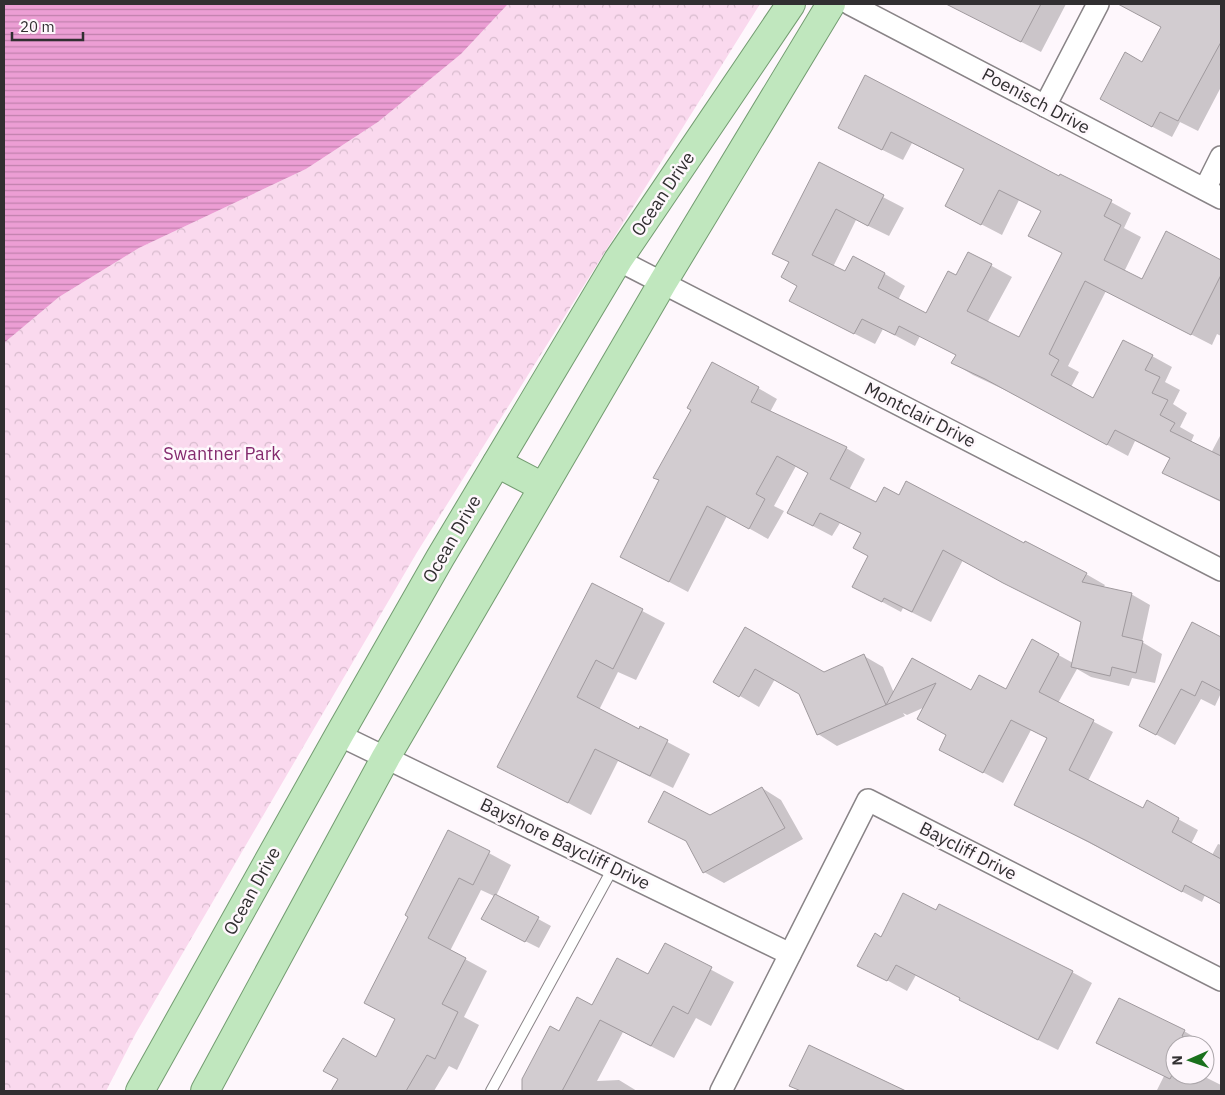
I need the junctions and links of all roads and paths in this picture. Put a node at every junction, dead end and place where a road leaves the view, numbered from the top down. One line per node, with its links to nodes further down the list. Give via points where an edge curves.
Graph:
1 (791, 4): 8 (main road, Ocean Drive)
2 (831, 4): 9 (main road)
3 (850, 4): 5 (street, Poenisch Drive)
4 (1098, 4): 5 (street)
5 (1046, 106): 7 (street, Poenisch Drive)
6 (1221, 157): 7 (street)
7 (1213, 194)
8 (618, 260): 9 (street, Montclair Drive); 10 (main road, Ocean Drive)
9 (663, 282): 11 (main road); 12 (street, Montclair Drive)
10 (497, 463): 11 (main road); 13 (main road, Ocean Drive)
11 (543, 488): 14 (main road)
12 (1221, 570)
13 (339, 735): 14 (street, Bayshore Baycliff Drive); 18 (main road, Ocean Drive)
14 (386, 757): 15 (street, Bayshore Baycliff Drive); 19 (main road)
15 (614, 868): 16 (street, Bayshore Baycliff Drive); 20 (lane)
16 (790, 954): 17 (street, Baycliff Drive, via 868,800); 21 (street)
17 (1221, 980)
18 (140, 1091)
19 (204, 1091)
20 (491, 1091)
21 (721, 1091)

